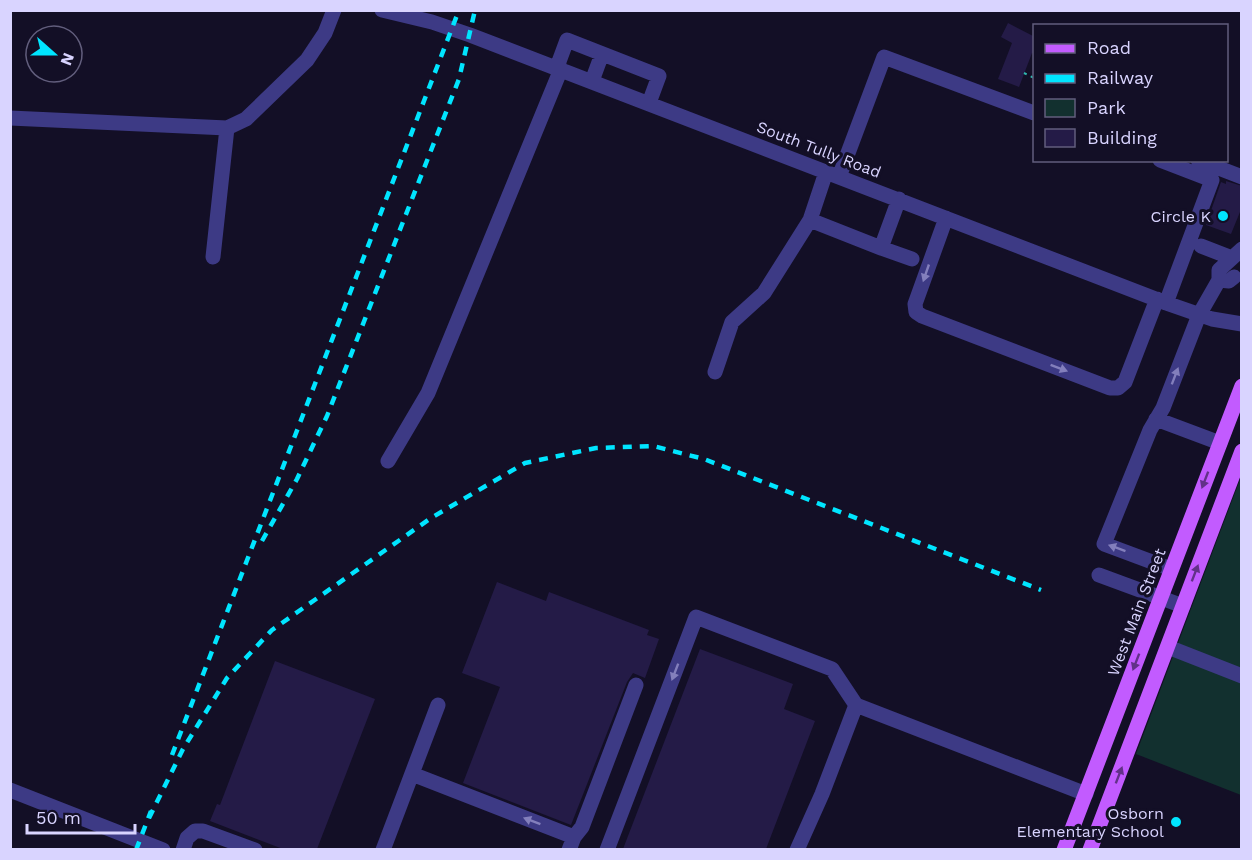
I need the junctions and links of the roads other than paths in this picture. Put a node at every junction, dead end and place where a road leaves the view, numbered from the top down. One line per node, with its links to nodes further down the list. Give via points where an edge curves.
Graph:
1 (334, 10): 9 (street, via 325,33 306,60 246,118)
2 (382, 10): 4 (street, South Tully Road, via 470,34)
3 (602, 54): 4 (street, via 567,40); 5 (street); 6 (street, via 659,76)
4 (559, 68): 5 (street, South Tully Road); 32 (street, via 428,393)
5 (592, 81): 6 (street, South Tully Road)
6 (649, 103): 12 (street, South Tully Road)
7 (1033, 108): 12 (street, via 884,57)
8 (10, 118): 9 (street)
9 (227, 128): 20 (street)
10 (1165, 162): 24 (street, via 1212,180)
11 (1203, 162): 13 (street)
12 (832, 174): 14 (street, South Tully Road); 16 (street)
13 (1242, 177)
14 (899, 200): 15 (street, South Tully Road); 18 (street)
15 (946, 218): 24 (street, South Tully Road); 24 (street, one-way to 24, via 915,304 916,312 922,316 1118,388 1125,382)
16 (810, 220): 18 (street); 27 (street, via 764,293 732,322)
17 (1201, 246): 19 (street)
18 (881, 248): 21 (street)
19 (1237, 253): 23 (street, via 1219,270)
20 (213, 257)
21 (912, 260)
22 (1234, 277): 23 (street)
23 (1219, 280): 25 (street)
24 (1161, 301): 25 (street, South Tully Road)
25 (1199, 315): 26 (street, South Tully Road); 29 (street, one-way to 25)
26 (1242, 324)
27 (715, 372)
28 (1242, 386): 30 (main road, West Main Street)
29 (1156, 419): 30 (street); 33 (street, one-way to 29, via 1104,544)
30 (1220, 443): 33 (main road, West Main Street, one-way to 33)
31 (1242, 451): 36 (main road, one-way to 31)
32 (388, 461)
33 (1172, 569): 35 (main road, West Main Street)
34 (1099, 575): 35 (street)
35 (1161, 598): 36 (street); 44 (main road, West Main Street, one-way to 44)
36 (1183, 606): 37 (main road)
37 (1167, 647): 38 (street); 53 (main road, one-way to 37)
38 (1242, 676)
39 (636, 685): 45 (street, via 582,827)
40 (438, 705): 42 (street)
41 (856, 705): 44 (street); 50 (street, one-way to 50, via 832,669 696,617); 51 (street)
42 (412, 774): 45 (street, one-way to 42); 49 (street)
43 (10, 790): 46 (street)
44 (1086, 794): 52 (main road, West Main Street)
45 (572, 843)
46 (163, 849)
47 (183, 849): 48 (street, via 195,831)
48 (255, 849)
49 (383, 849)
50 (607, 849)
51 (797, 849)
52 (1064, 849)
53 (1090, 849)

